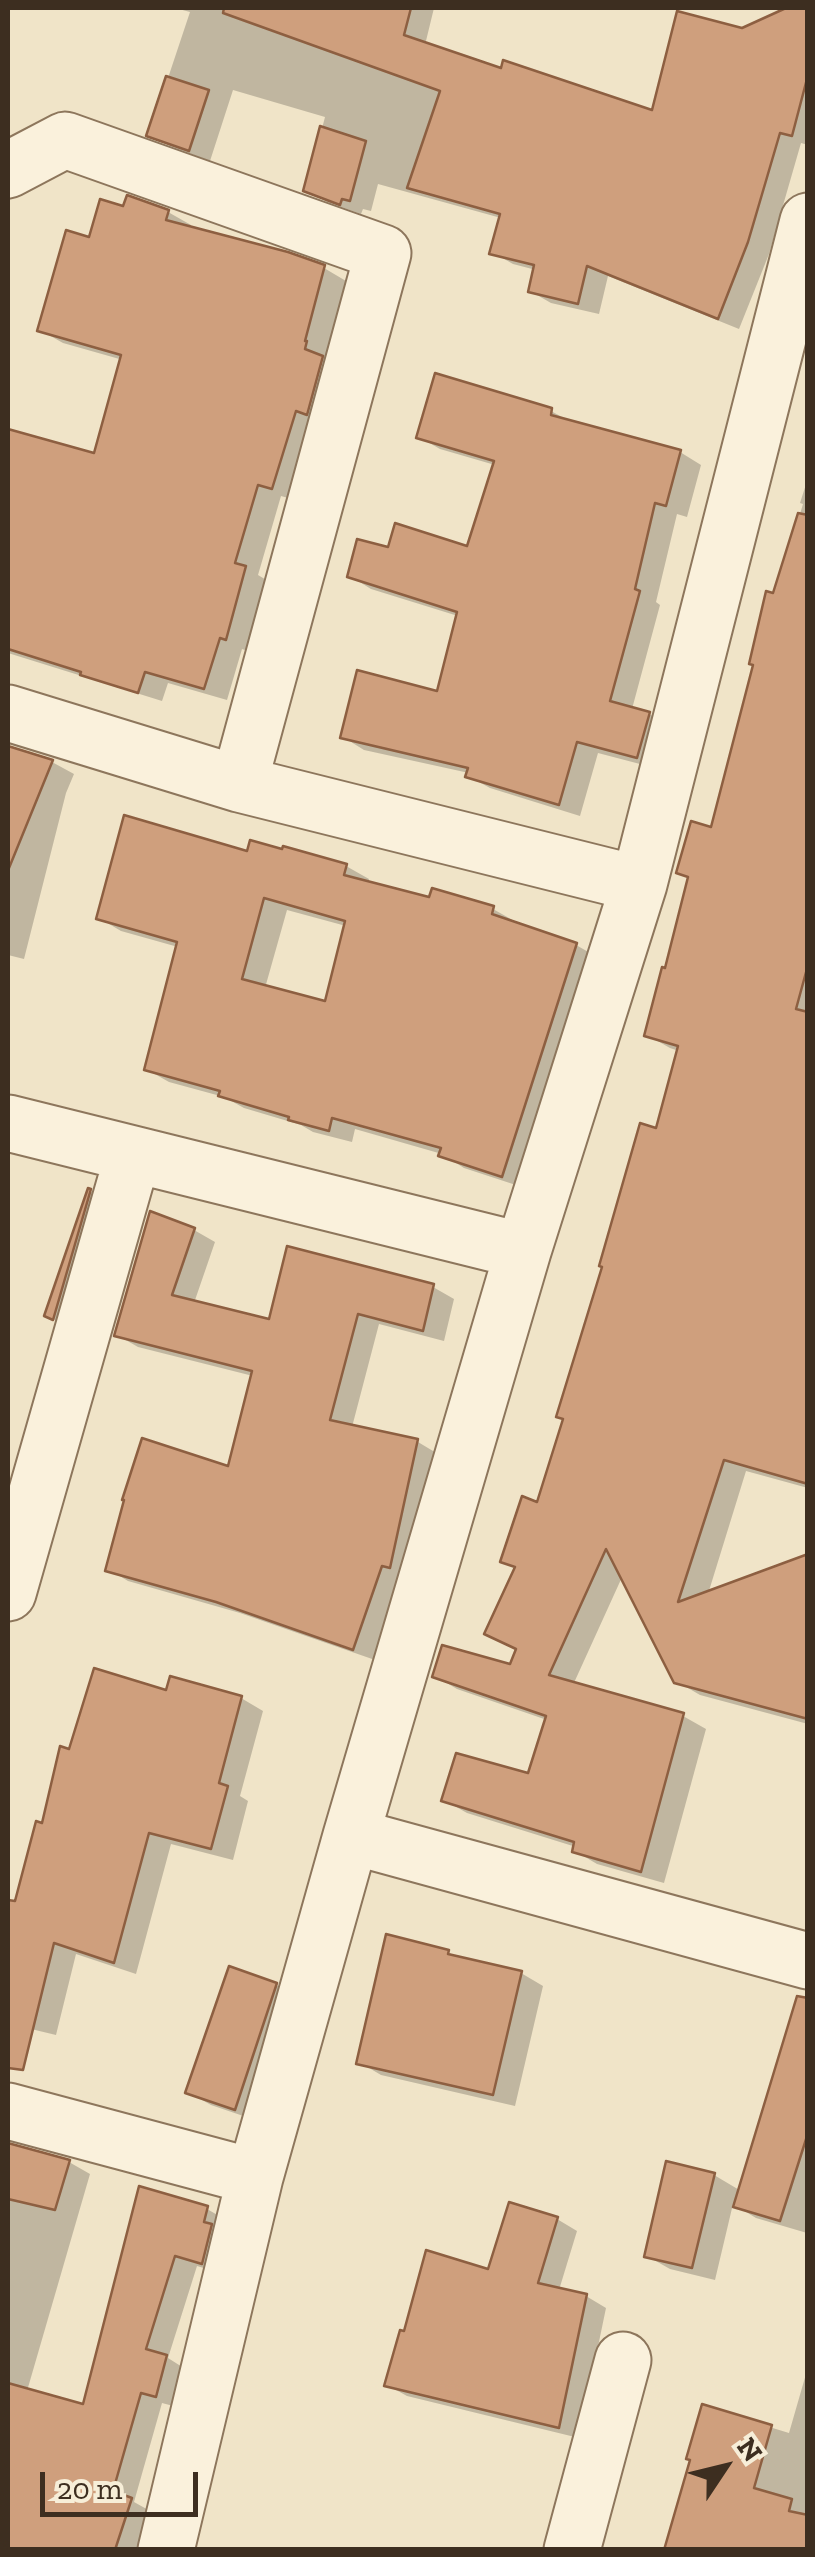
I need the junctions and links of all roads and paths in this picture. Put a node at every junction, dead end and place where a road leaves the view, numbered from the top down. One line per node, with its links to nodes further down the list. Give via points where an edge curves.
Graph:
1 (8, 170): 4 (street, via 65,140 383,253)
2 (808, 221): 5 (street)
3 (8, 713): 4 (street)
4 (239, 784): 5 (street)
5 (639, 884): 8 (street)
6 (8, 1123): 7 (street)
7 (134, 1155): 8 (street); 9 (street)
8 (523, 1251): 10 (street)
9 (8, 1592)
10 (351, 1836): 11 (street); 13 (street)
11 (808, 1961)
12 (8, 2111): 13 (street)
13 (255, 2177): 15 (street)
14 (623, 2360): 16 (street)
15 (166, 2550)
16 (572, 2550)

